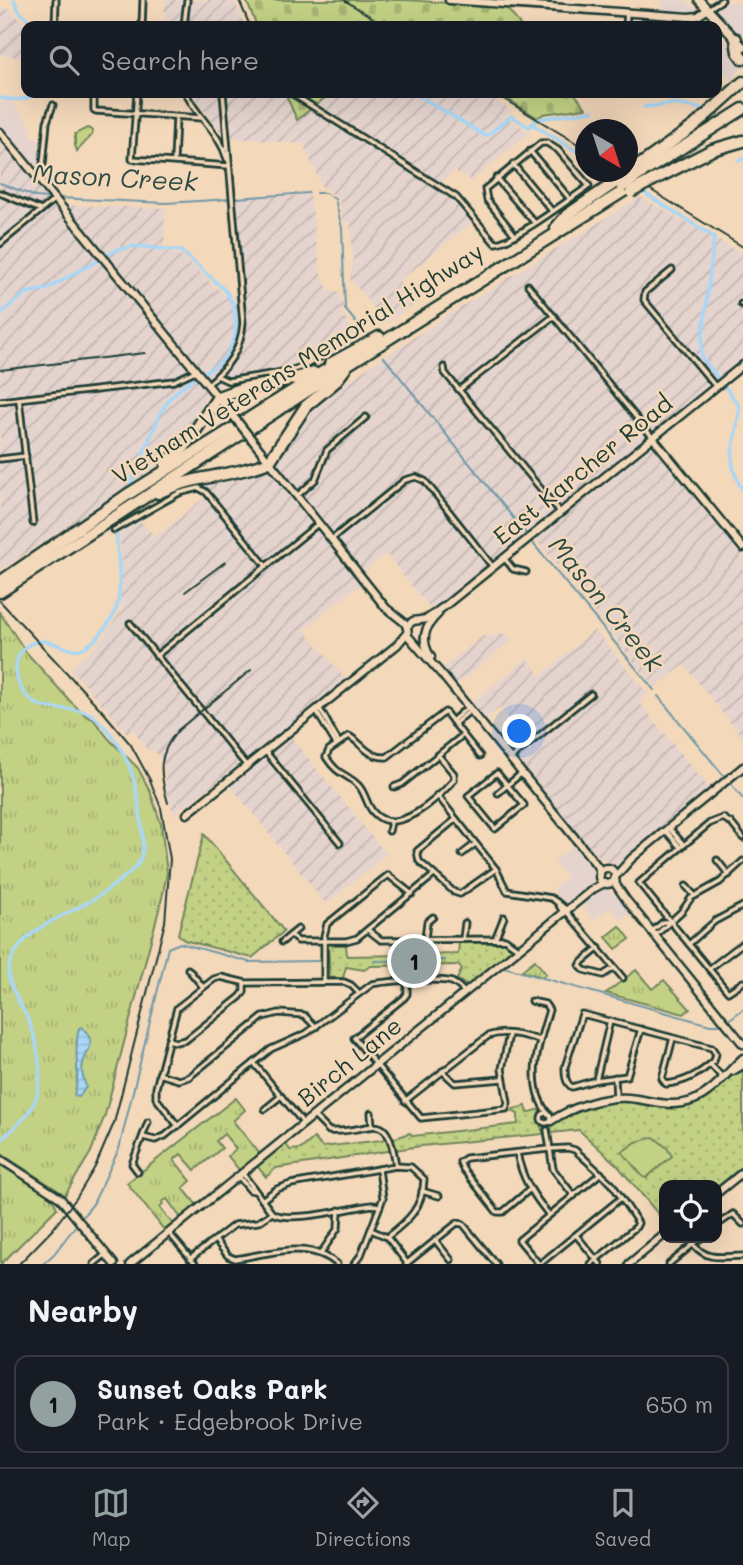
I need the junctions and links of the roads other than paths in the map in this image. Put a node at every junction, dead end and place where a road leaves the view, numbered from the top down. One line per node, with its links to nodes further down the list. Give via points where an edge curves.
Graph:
1 (56, 0): 11 (street)
2 (143, 0): 12 (street)
3 (187, 0): 13 (street)
4 (449, 0): 5 (main road)
5 (455, 0): 9 (main road)
6 (699, 0): 8 (main road)
7 (722, 0): 8 (street)
8 (708, 9): 10 (main road, via 698,16); 16 (main road)
9 (627, 12): 10 (main road); 14 (street)
10 (680, 16): 15 (street)
11 (55, 21)
12 (142, 21)
13 (185, 21)
14 (626, 21)
15 (680, 21)
16 (719, 21)
17 (722, 24): 18 (main road)
18 (741, 44): 19 (highway, via 738,52)
19 (743, 59)
20 (743, 82): 27 (highway)
21 (743, 89): 27 (highway)
22 (137, 98): 31 (street)
23 (189, 98): 33 (street)
24 (223, 98): 39 (street)
25 (299, 98): 50 (street, via 456,197 495,243)
26 (94, 99): 31 (street, via 96,111)
27 (722, 102): 40 (highway, via 674,141)
28 (53, 106): 42 (street, via 47,122 43,175)
29 (743, 109): 40 (highway)
30 (743, 114): 40 (highway)
31 (135, 115): 32 (street); 37 (street, via 132,159)
32 (176, 118): 33 (street); 37 (street)
33 (202, 118): 39 (street, via 219,138)
34 (0, 132): 42 (main road)
35 (743, 141): 40 (highway)
36 (530, 151): 38 (street); 46 (street); 46 (street, via 541,143 550,145 589,186)
37 (174, 162): 39 (street)
38 (513, 164): 41 (street); 48 (street)
39 (230, 167): 61 (street, via 243,323 238,348)
40 (644, 175): 43 (highway, bridge)
41 (496, 177): 49 (street); 50 (street, via 484,194)
42 (38, 179): 45 (main road)
43 (624, 187): 55 (highway, Vietnam Veterans Memorial Highway); 57 (highway, Vietnam Veterans Memorial Highway)
44 (0, 193): 47 (street)
45 (55, 199): 47 (street); 60 (main road)
46 (570, 199): 48 (street)
47 (41, 210): 51 (street)
48 (552, 211): 49 (street)
49 (534, 222): 50 (street)
50 (515, 235)
51 (0, 244)
52 (672, 270): 63 (street, via 645,292 645,300)
53 (528, 285): 54 (street)
54 (554, 316): 64 (street); 69 (street)
55 (379, 337): 65 (highway, via 313,374); 73 (highway, Vietnam Veterans Memorial Highway)
56 (325, 354): 61 (street, via 289,371 228,380)
57 (350, 363): 72 (highway, via 306,406); 76 (highway, Vietnam Veterans Memorial Highway)
58 (743, 365): 63 (main road, East Karcher Road)
59 (444, 367): 64 (street)
60 (198, 374): 62 (main road); 66 (street)
61 (217, 376): 62 (street)
62 (207, 385): 65 (main road)
63 (716, 387): 69 (main road, East Karcher Road)
64 (459, 390): 75 (street)
65 (218, 397): 72 (main road, bridge); 73 (highway, via 185,446)
66 (19, 399): 67 (street); 70 (street)
67 (0, 401)
68 (366, 417): 74 (street, via 327,450 314,480)
69 (653, 438): 75 (main road, East Karcher Road); 80 (main road)
70 (26, 456): 71 (street); 77 (street)
71 (0, 459)
72 (270, 462): 74 (main road); 76 (highway, via 184,482)
73 (130, 494): 76 (highway, Vietnam Veterans Memorial Highway)
74 (297, 496): 78 (main road)
75 (560, 512): 81 (main road, East Karcher Road)
76 (119, 516): 82 (street, via 199,488); 85 (highway, Vietnam Veterans Memorial Highway); 86 (highway)
77 (33, 523)
78 (319, 523): 79 (main road); 82 (street)
79 (332, 539): 83 (street, via 405,480 416,477 425,481); 87 (main road)
80 (743, 548)
81 (504, 558): 83 (main road, East Karcher Road); 84 (street, via 513,569)
82 (266, 566): 93 (street)
83 (494, 567): 88 (main road, East Karcher Road)
84 (526, 572)
85 (0, 582)
86 (0, 592)
87 (385, 604): 89 (main road); 92 (main road, via 405,623)
88 (446, 605): 89 (main road); 91 (main road)
89 (417, 621): 91 (main road, via 425,626); 92 (main road)
90 (130, 623): 93 (street)
91 (425, 633): 92 (main road, via 420,639); 94 (main road, via 425,648)
92 (409, 635): 94 (main road); 97 (main road)
93 (156, 656): 105 (street)
94 (443, 676): 96 (main road)
95 (591, 694): 104 (street)
96 (470, 708): 98 (street); 104 (main road)
97 (317, 709): 100 (street); 101 (main road)
98 (453, 722): 99 (street); 100 (street, via 445,712 387,757 368,752 351,736)
99 (463, 735): 102 (street); 103 (street)
100 (338, 743): 114 (street, via 326,754 328,760 359,786 377,817)
101 (265, 751): 105 (main road); 118 (street)
102 (439, 756): 109 (street); 111 (street, via 455,778)
103 (480, 756)
104 (510, 758): 107 (main road)
105 (246, 766): 112 (main road)
106 (743, 767): 115 (main road)
107 (522, 773): 108 (street); 121 (main road)
108 (508, 785): 108 (street, via 524,805 494,829 468,796 497,773); 110 (street)
109 (394, 787)
110 (498, 793)
111 (437, 795): 113 (street); 114 (street, via 406,819)
112 (187, 814)
113 (456, 819): 119 (street); 128 (street, via 417,851 419,861)
114 (391, 822): 116 (street)
115 (668, 829): 120 (street); 123 (main road)
116 (389, 831)
117 (743, 838): 120 (street, via 724,815)
118 (340, 844)
119 (475, 844): 122 (street); 126 (street)
120 (681, 846): 142 (street, via 639,881)
121 (587, 853): 127 (main road); 129 (main road)
122 (462, 854)
123 (632, 858): 127 (main road); 131 (main road)
124 (717, 860): 130 (street)
125 (743, 861): 130 (street)
126 (496, 869): 128 (street, via 460,894); 139 (street, via 508,891 551,898)
127 (611, 869): 129 (main road, via 603,869); 131 (main road)
128 (434, 875): 135 (street)
129 (600, 875): 132 (main road); 134 (main road, Birch Lane)
130 (729, 875): 136 (street)
131 (615, 878): 132 (main road); 137 (main road)
132 (604, 883): 134 (main road, Birch Lane); 137 (main road)
133 (686, 886): 136 (street)
134 (593, 889): 139 (main road, Birch Lane)
135 (412, 894): 145 (street); 152 (street, via 390,876 327,924)
136 (694, 895): 142 (street)
137 (627, 901): 146 (main road)
138 (743, 906): 154 (street, via 715,921)
139 (566, 911): 155 (street); 156 (main road, Birch Lane)
140 (433, 917): 148 (street, via 427,922)
141 (504, 917): 150 (street)
142 (670, 922): 146 (street); 154 (street)
143 (465, 923): 149 (street)
144 (298, 929): 147 (street)
145 (368, 929): 148 (street, via 381,940); 152 (street, via 353,940)
146 (653, 934): 176 (main road)
147 (291, 935): 151 (street); 152 (street, via 298,941)
148 (425, 939): 149 (street)
149 (463, 939): 150 (street)
150 (495, 939): 156 (street, via 510,940)
151 (282, 942)
152 (324, 942): 161 (street)
153 (743, 943): 159 (street)
154 (689, 944): 159 (street)
155 (598, 948): 157 (street); 157 (street, via 580,966 603,975)
156 (519, 949): 167 (main road, Birch Lane)
157 (615, 968): 160 (street)
158 (188, 969): 165 (street)
159 (709, 969): 163 (street, via 728,992)
160 (623, 978)
161 (324, 982): 164 (street); 166 (street, via 348,983)
162 (407, 982): 166 (street, via 376,983); 167 (street, via 445,981); 181 (street, via 404,998 354,1038)
163 (743, 982)
164 (244, 983): 165 (street, via 216,978); 174 (street, via 240,997 186,1040)
165 (204, 987): 174 (street, via 177,1008)
166 (359, 993): 170 (street)
167 (465, 993): 181 (main road, Birch Lane)
168 (531, 1001): 175 (street, via 548,1008)
169 (610, 1021): 171 (street); 188 (street); 188 (street, via 582,1014 565,1067 570,1087)
170 (316, 1027): 178 (street, via 271,1049); 184 (street, via 304,1014 271,1014 189,1077 179,1080)
171 (641, 1029): 173 (street); 185 (street, via 627,1076)
172 (509, 1034): 175 (street); 182 (street, via 488,1036); 186 (street)
173 (673, 1038): 179 (street, via 712,1048 716,1054); 179 (street, via 662,1079 666,1084 691,1078)
174 (168, 1040): 184 (street)
175 (539, 1040): 195 (street, via 534,1076)
176 (743, 1044)
177 (743, 1058): 183 (main road)
178 (254, 1063): 189 (street); 198 (street)
179 (710, 1064): 187 (street)
180 (743, 1065): 183 (main road)
181 (375, 1066): 191 (street); 194 (main road, Birch Lane)
182 (442, 1071): 186 (street, via 455,1083); 191 (street)
183 (731, 1072): 187 (main road)
184 (159, 1074): 198 (street, via 156,1098)
185 (615, 1077): 188 (street); 190 (street)
186 (502, 1079): 191 (street, via 504,1110 421,1118)
187 (723, 1079): 190 (main road, via 685,1103 664,1105)
188 (596, 1080)
189 (281, 1096): 192 (street); 197 (street)
190 (616, 1098): 195 (main road)
191 (405, 1101)
192 (265, 1109)
193 (371, 1113): 199 (street)
194 (314, 1116): 197 (main road, Birch Lane); 199 (street, via 330,1131)
195 (549, 1118): 201 (street)
196 (148, 1122): 200 (street)
197 (304, 1125): 209 (main road, Birch Lane)
198 (177, 1126): 200 (street, via 158,1140)
199 (372, 1126): 204 (street, via 390,1136)
200 (143, 1137): 206 (street, via 132,1164)
201 (550, 1149): 202 (street); 208 (street, via 575,1150); 214 (street, via 553,1169)
202 (517, 1152): 211 (street); 211 (street, via 460,1162 500,1213)
203 (0, 1159): 232 (main road, via 60,1198)
204 (396, 1166): 205 (street); 212 (street, via 417,1170 424,1179)
205 (379, 1170): 216 (street, via 291,1184); 217 (street)
206 (138, 1172)
207 (743, 1172): 210 (main road)
208 (601, 1173): 214 (street); 215 (street)
209 (241, 1175): 216 (street); 224 (main road, Birch Lane)
210 (722, 1189)
211 (530, 1190): 220 (street)
212 (422, 1191): 213 (street); 226 (street, via 411,1218)
213 (439, 1196)
214 (574, 1196): 220 (street)
215 (621, 1198): 225 (street); 236 (street, via 638,1223)
216 (262, 1200): 219 (street)
217 (380, 1206): 218 (street); 223 (street)
218 (339, 1210): 219 (street, via 284,1218); 231 (street, via 338,1228)
219 (272, 1213): 228 (street, via 258,1222 234,1225)
220 (550, 1215): 245 (street, via 519,1240)
221 (722, 1222): 222 (street, via 733,1214)
222 (743, 1224)
223 (371, 1230): 226 (street); 242 (street)
224 (169, 1233): 234 (street); 239 (main road, Birch Lane)
225 (576, 1235): 236 (street); 245 (street)
226 (387, 1237): 243 (street)
227 (659, 1239): 247 (main road)
228 (215, 1240): 231 (street, via 234,1259 298,1250); 234 (street)
229 (435, 1240): 235 (street); 243 (street); 244 (street, via 463,1224)
230 (693, 1244): 233 (street, via 707,1256); 248 (street)
231 (321, 1253): 241 (street)
232 (106, 1254): 237 (street); 238 (main road)
233 (743, 1256)
234 (190, 1259): 240 (street)
235 (451, 1260)
236 (598, 1262): 246 (street)
237 (94, 1264)
238 (114, 1264)
239 (130, 1264)
240 (195, 1264)
241 (337, 1264)
242 (354, 1264)
243 (407, 1264)
244 (496, 1264)
245 (539, 1264)
246 (591, 1264)
247 (629, 1264)
248 (669, 1264)

